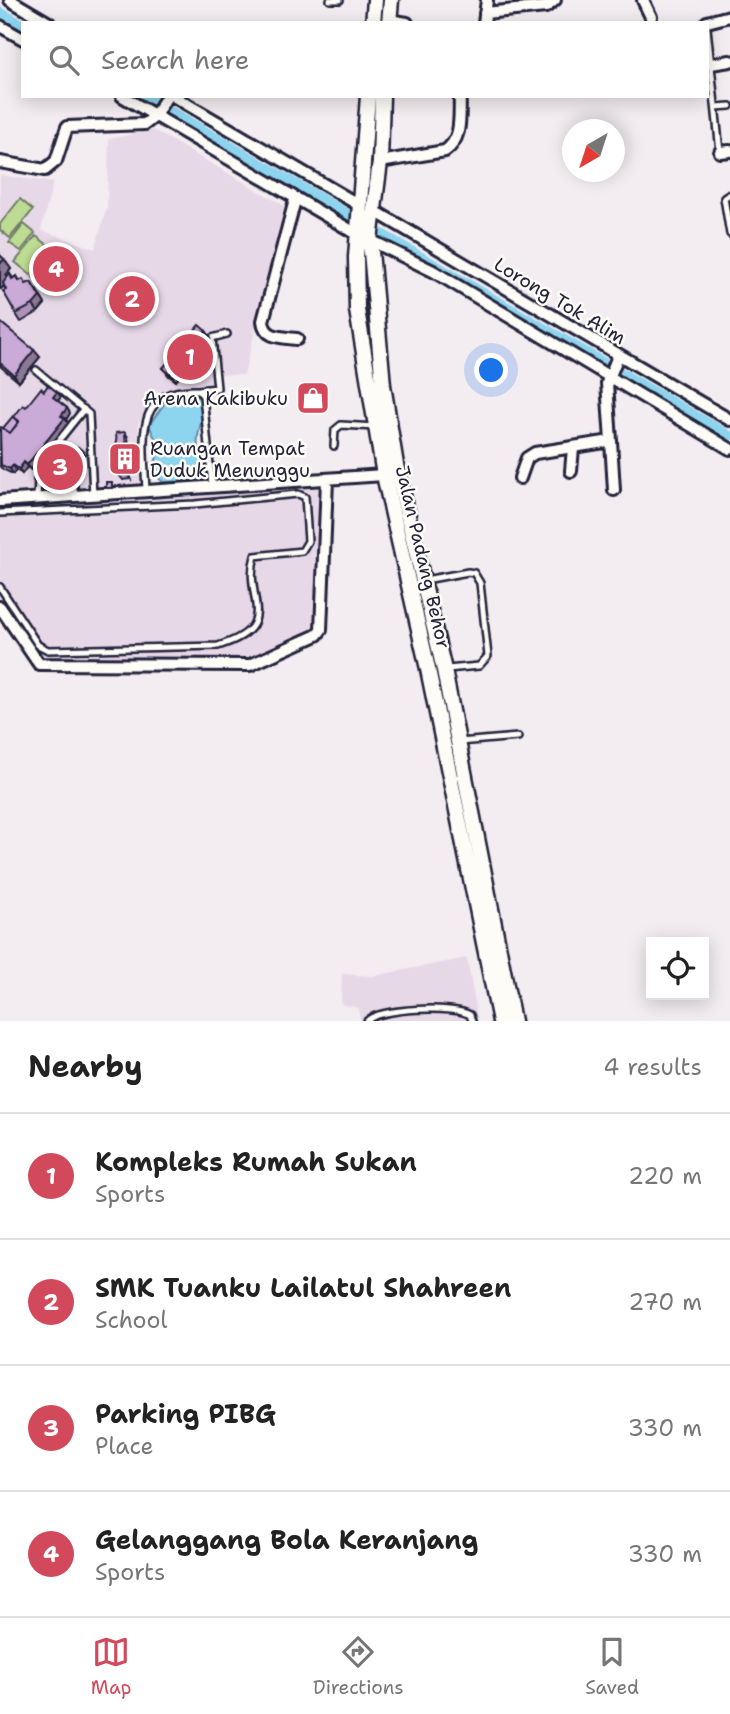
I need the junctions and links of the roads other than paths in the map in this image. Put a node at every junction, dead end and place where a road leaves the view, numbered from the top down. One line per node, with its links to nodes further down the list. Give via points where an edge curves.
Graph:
1 (10, 0): 12 (street)
2 (330, 0): 3 (lane)
3 (340, 0)
4 (375, 0): 13 (main road)
5 (391, 0): 14 (main road)
6 (487, 0): 11 (street)
7 (555, 0): 11 (street, via 546,6)
8 (643, 0): 10 (street)
9 (730, 16): 15 (street)
10 (651, 17)
11 (485, 18)
12 (46, 21)
13 (373, 21)
14 (389, 21)
15 (709, 23)
16 (0, 26): 17 (street)
17 (21, 38)
18 (709, 44): 20 (lane)
19 (730, 61): 20 (street)
20 (711, 64): 28 (lane)
21 (125, 98): 29 (street)
22 (166, 98): 29 (street)
23 (176, 98): 36 (street, Lorong Tok Alim)
24 (368, 98): 30 (main road, Jalan Padang Behor)
25 (382, 98): 30 (main road, Jalan Padang Behor)
26 (460, 98): 33 (street, via 458,136 450,147)
27 (730, 106): 28 (lane)
28 (716, 107): 31 (lane)
29 (155, 115): 32 (street, via 145,124 126,127 67,128 56,161 46,170); 35 (street)
30 (373, 143): 33 (main road, Jalan Padang Behor); 36 (main road, Jalan Padang Behor)
31 (725, 152)
32 (0, 162)
33 (380, 162): 36 (main road, Jalan Padang Behor)
34 (730, 194): 37 (lane, via 724,198)
35 (295, 200): 38 (street); 40 (street, via 263,321 271,336)
36 (366, 207): 38 (main road, Jalan Padang Behor); 41 (street, Lorong Tok Alim)
37 (730, 234)
38 (366, 237): 43 (street, via 433,271); 47 (main road, Jalan Padang Behor, via 357,310); 52 (main road, Jalan Padang Behor)
39 (227, 334): 44 (lane, via 212,338 217,388)
40 (297, 339)
41 (617, 358): 43 (street); 46 (street, Lorong Tok Alim)
42 (36, 370): 45 (lane)
43 (609, 375): 48 (street); 51 (street)
44 (198, 390): 58 (lane, via 203,396); 60 (lane, via 170,391 151,408 144,422)
45 (84, 409): 56 (lane, via 41,461); 63 (lane, via 89,414)
46 (730, 420)
47 (376, 427): 49 (lane, via 341,425 335,429); 54 (main road, Jalan Padang Behor)
48 (611, 441): 50 (street); 61 (street)
49 (334, 446)
50 (573, 448): 53 (street); 55 (street, via 530,455)
51 (730, 449)
52 (396, 465): 54 (main road); 68 (main road, Jalan Padang Behor)
53 (571, 471)
54 (384, 475): 57 (street); 76 (main road, Jalan Padang Behor)
55 (520, 478)
56 (37, 480): 62 (lane, via 70,476); 64 (lane)
57 (327, 480): 58 (street); 70 (street, via 321,630 261,663 39,664)
58 (212, 485): 59 (street)
59 (193, 487): 60 (street); 66 (lane)
60 (146, 490): 63 (street)
61 (614, 490)
62 (74, 495): 63 (street); 64 (street)
63 (93, 496)
64 (37, 497): 65 (street)
65 (0, 501)
66 (195, 503): 67 (lane); 69 (lane, via 305,497 308,546 302,551 254,556 256,615 250,630 234,641 218,646 48,650 38,645)
67 (0, 513)
68 (424, 580): 71 (main road, Jalan Padang Behor); 71 (lane, via 468,572 480,583 488,656 479,666)
69 (0, 587)
70 (0, 607)
71 (444, 670): 73 (main road, Jalan Padang Behor)
72 (518, 737): 73 (lane)
73 (456, 742): 77 (main road, Jalan Padang Behor)
74 (368, 1021): 75 (lane, via 379,1012 457,1010 470,1015)
75 (472, 1021)
76 (500, 1021)
77 (513, 1021)

